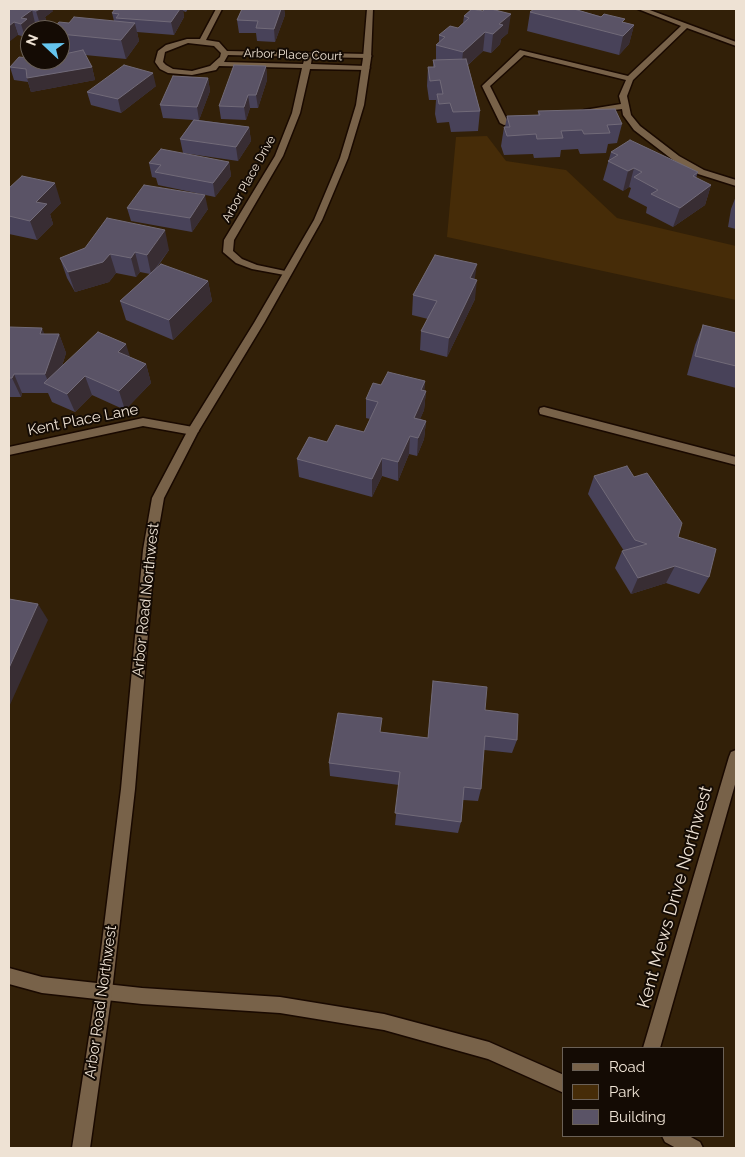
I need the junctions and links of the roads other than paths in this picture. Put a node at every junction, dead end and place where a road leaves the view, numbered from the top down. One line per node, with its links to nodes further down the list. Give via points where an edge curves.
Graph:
1 (219, 9): 5 (street)
2 (370, 9): 9 (street, Arbor Road Northwest)
3 (640, 9): 4 (street)
4 (686, 25): 6 (street); 12 (street)
5 (202, 41): 7 (street, via 216,44); 10 (street, via 187,41 169,47 159,57 160,62 171,71 186,73 203,72)
6 (736, 44)
7 (225, 53): 8 (street, Arbor Place Court); 10 (street)
8 (309, 55): 9 (street, Arbor Place Court); 11 (street, Arbor Place Drive)
9 (367, 62): 11 (street, Arbor Place Court); 17 (street, Arbor Road Northwest, via 360,105 344,158 318,220)
10 (220, 64): 11 (street, Arbor Place Court)
11 (306, 66): 17 (street, Arbor Place Drive, via 296,113 279,156 229,240 228,252 239,261)
12 (630, 79): 13 (street, via 623,96); 15 (street, via 523,52 486,86 504,123)
13 (625, 106): 14 (street); 16 (street, via 627,115 637,128 655,144 702,172)
14 (578, 112)
15 (532, 119)
16 (736, 183)
17 (287, 274): 19 (street, Arbor Road Northwest)
18 (544, 411): 21 (street)
19 (192, 431): 20 (street, Kent Place Lane, via 143,422); 24 (street, Arbor Road Northwest, via 158,498 149,550 128,789)
20 (9, 451)
21 (736, 461)
22 (736, 757): 25 (street, Kent Mews Drive Northwest)
23 (9, 976): 24 (street, via 42,985)
24 (104, 991): 26 (street, via 280,1005 384,1022 490,1051); 28 (street, Arbor Road Northwest)
25 (651, 1047)
26 (562, 1083)
27 (673, 1137): 29 (street)
28 (81, 1148)
29 (694, 1148)

